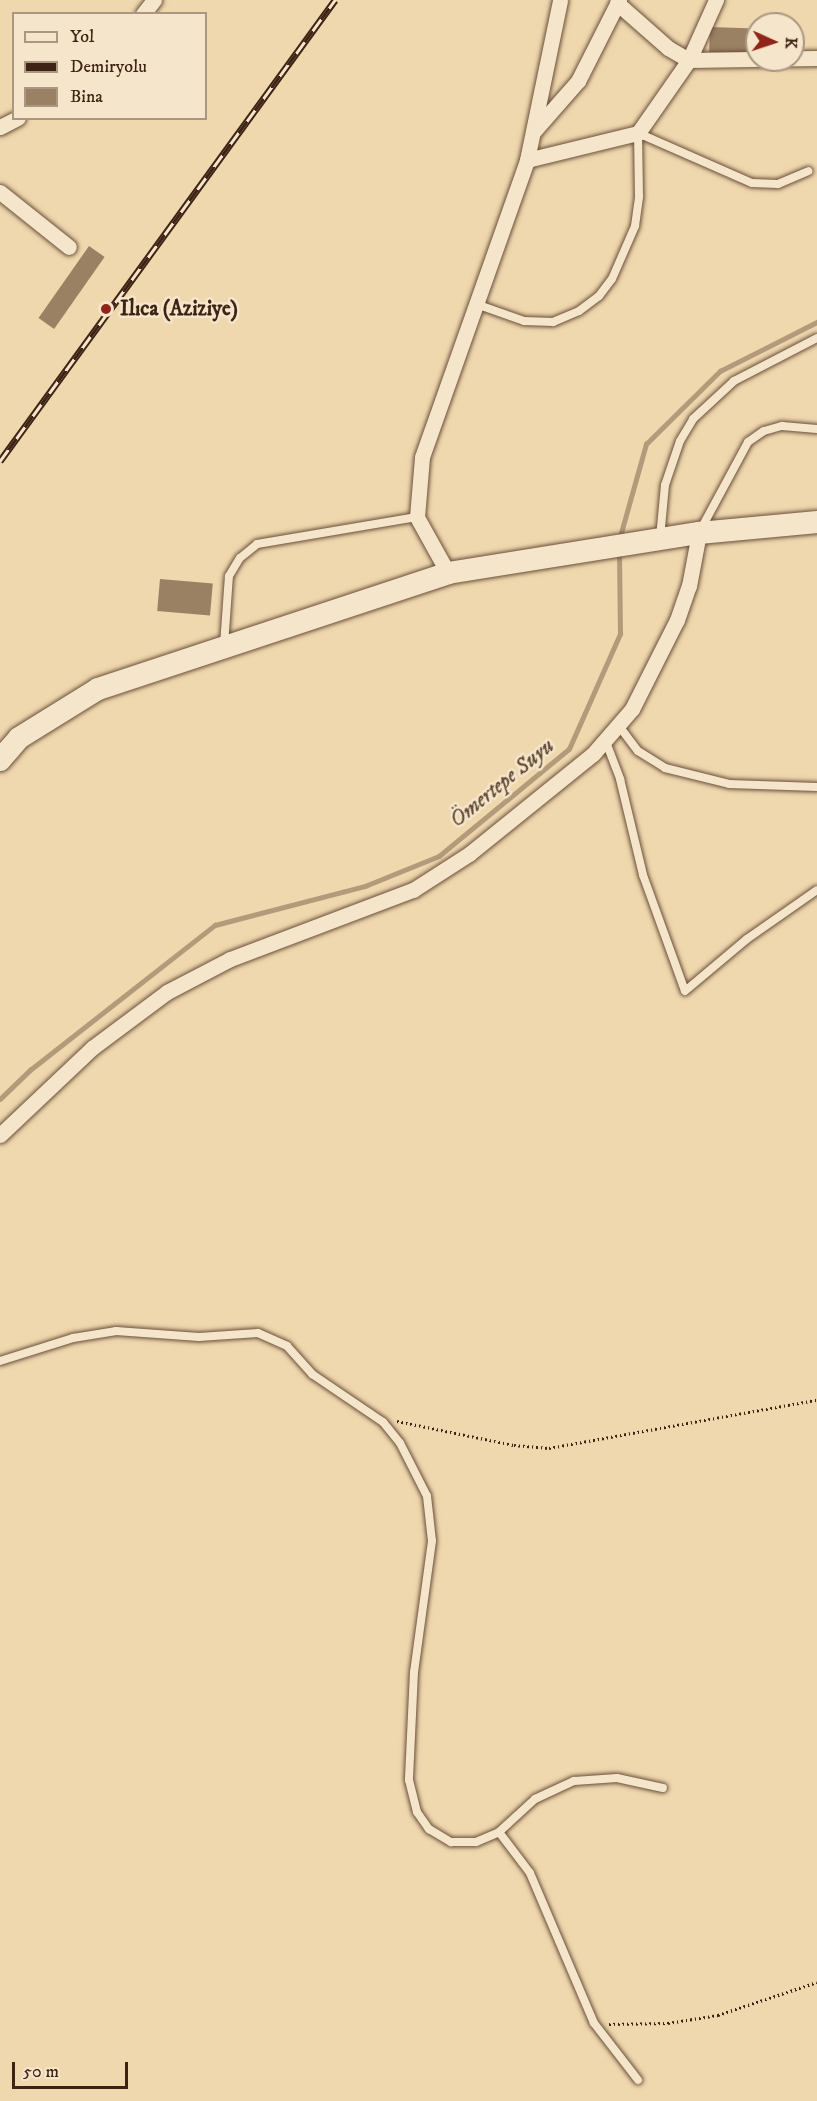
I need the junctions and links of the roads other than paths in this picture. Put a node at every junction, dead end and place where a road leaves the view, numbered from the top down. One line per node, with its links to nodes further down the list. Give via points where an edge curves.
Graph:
1 (154, 0): 5 (street)
2 (560, 0): 9 (street)
3 (716, 0): 7 (street)
4 (618, 2): 7 (street, via 668,48); 9 (street, via 578,81)
5 (145, 12)
6 (817, 58): 7 (street)
7 (689, 60): 8 (street)
8 (638, 133): 10 (street); 11 (lane, via 752,183 778,184); 14 (lane, via 639,196 635,226 612,279 598,296 579,311 553,322 524,321)
9 (532, 134): 10 (street)
10 (527, 160): 14 (street)
11 (808, 171)
12 (0, 192): 13 (street)
13 (69, 247)
14 (476, 304): 17 (street, via 422,457)
15 (817, 338): 20 (lane, via 734,381 693,418 680,441 665,485)
16 (817, 429): 19 (lane, via 782,426 764,430 748,442)
17 (417, 517): 21 (street); 22 (lane, via 257,544 240,558 229,576)
18 (817, 522): 19 (street)
19 (699, 533): 20 (street); 23 (street, via 677,620)
20 (657, 539): 21 (street)
21 (448, 573): 22 (street)
22 (224, 647): 25 (street, via 98,689 19,738)
23 (620, 726): 24 (street); 26 (lane, via 638,751 665,768 729,784)
24 (606, 742): 27 (lane, via 620,779 643,875 685,990 747,939); 28 (street, via 469,854 423,885 371,909 230,959 167,992 92,1048)
25 (0, 760)
26 (817, 787)
27 (817, 890)
28 (0, 1135)
29 (0, 1361): 31 (lane, via 94,1334 137,1331 199,1337 258,1333 287,1346 312,1374 383,1422 422,1481 432,1527 411,1705 409,1780 413,1802 423,1822 444,1840 468,1844)
30 (663, 1788): 31 (lane, via 617,1778 574,1781 535,1799)
31 (499, 1832): 32 (lane, via 530,1873 594,2023)
32 (638, 2080)

